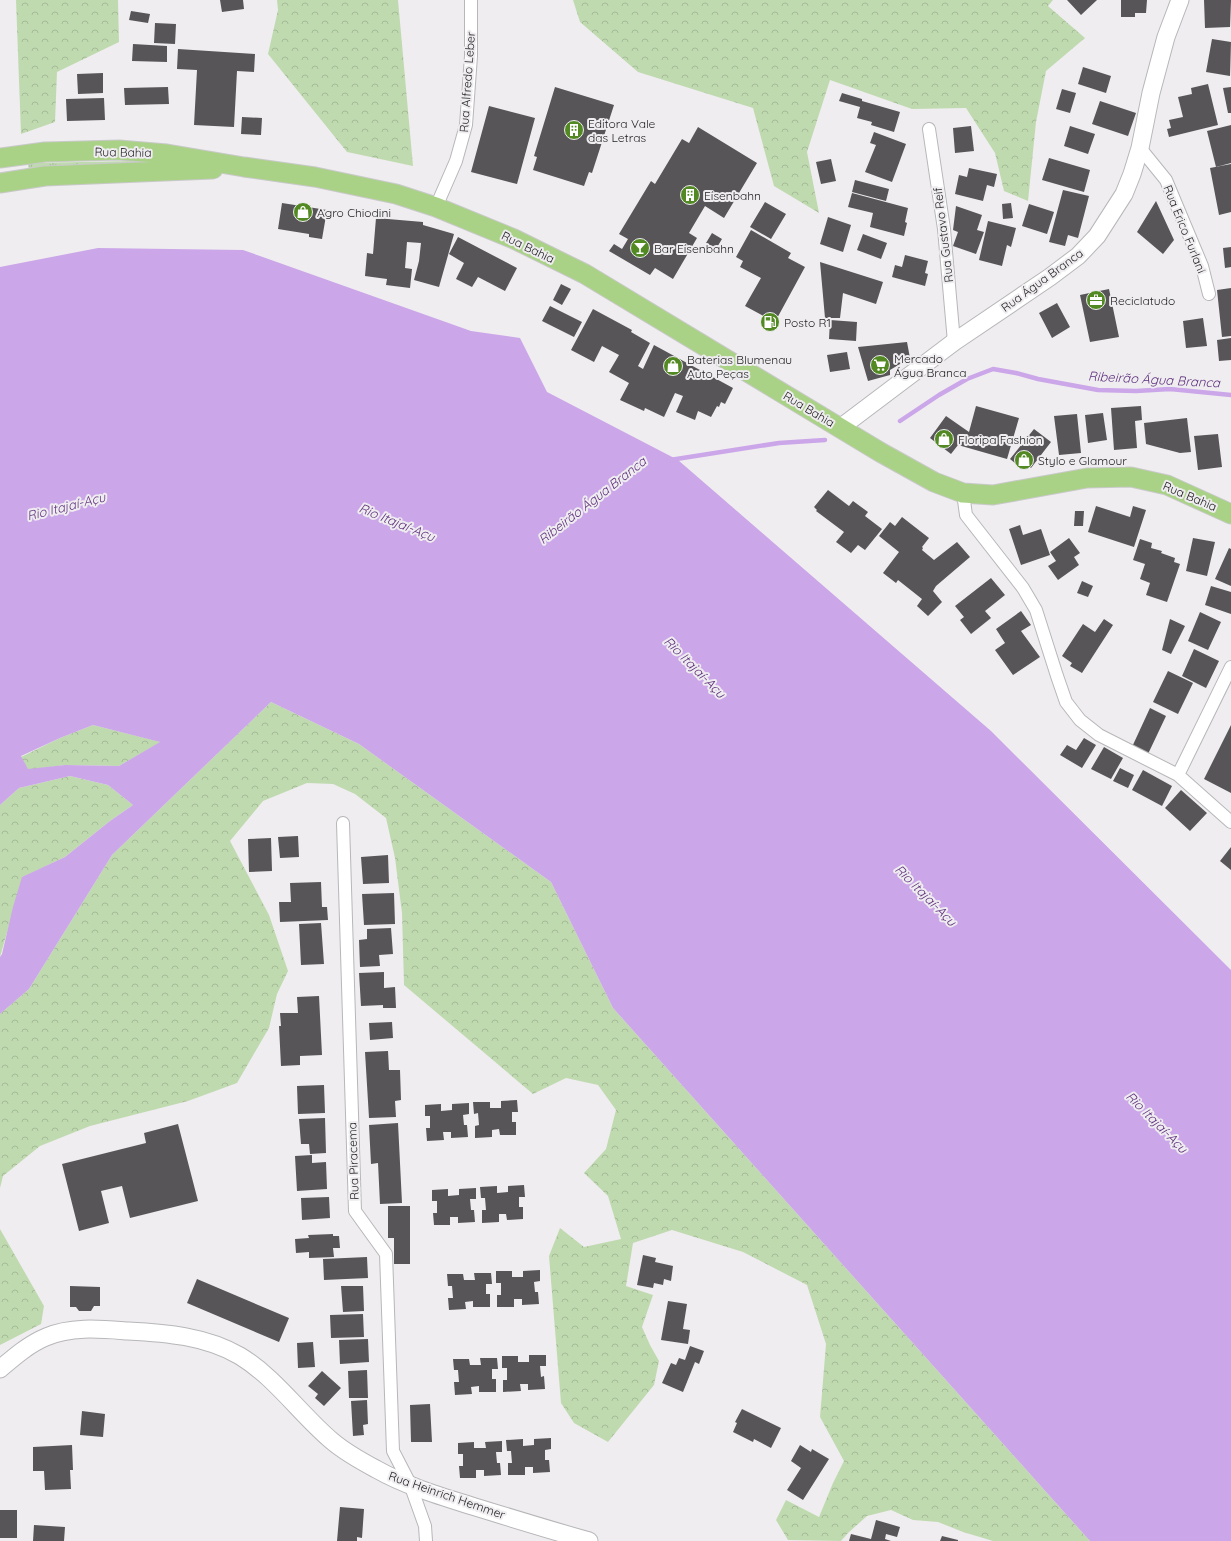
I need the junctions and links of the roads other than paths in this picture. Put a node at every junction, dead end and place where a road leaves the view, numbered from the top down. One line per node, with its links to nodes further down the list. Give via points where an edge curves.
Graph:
1 (471, 0): 8 (street, Rua Alfredo Leber, via 471,56 466,125 456,161)
2 (1180, 0): 4 (street, Rua Água Branca, via 1166,36)
3 (929, 129): 10 (street, Rua Gustavo Reif, via 944,229)
4 (1140, 148): 9 (street, Rua Erico Furlani, via 1166,180 1202,266); 10 (street, Rua Água Branca, via 1124,194 1097,236 1078,256 1050,278)
5 (0, 158): 6 (main road, Rua Bahia, via 45,152 119,150 167,154)
6 (244, 167): 7 (main road, Rua Bahia, via 45,176); 8 (main road, Rua Bahia, via 315,177 396,194)
7 (0, 183)
8 (436, 207): 11 (main road, Rua Bahia, via 514,239 584,274)
9 (1209, 294)
10 (954, 342): 11 (street, Rua Água Branca)
11 (840, 428): 12 (main road, Rua Bahia, via 934,482)
12 (963, 493): 13 (main road, Rua Bahia, via 993,495 1087,478 1131,477 1167,485); 15 (street, via 966,515 1023,588 1036,610 1066,702 1080,720 1099,735)
13 (1231, 514)
14 (1231, 667): 15 (street)
15 (1178, 775): 16 (street)
16 (1231, 822)
17 (343, 823): 19 (street, Rua Piracema, via 355,1211 386,1254 393,1451)
18 (0, 1369): 19 (street, Rua Heinrich Hemmer, via 18,1353 46,1337 71,1331 100,1329 161,1333 208,1342 239,1356 267,1376 332,1441 379,1471)
19 (410, 1484): 20 (street, Rua Piracema, via 425,1526); 21 (street, Rua Heinrich Hemmer, via 450,1499)
20 (426, 1541)
21 (589, 1541)

